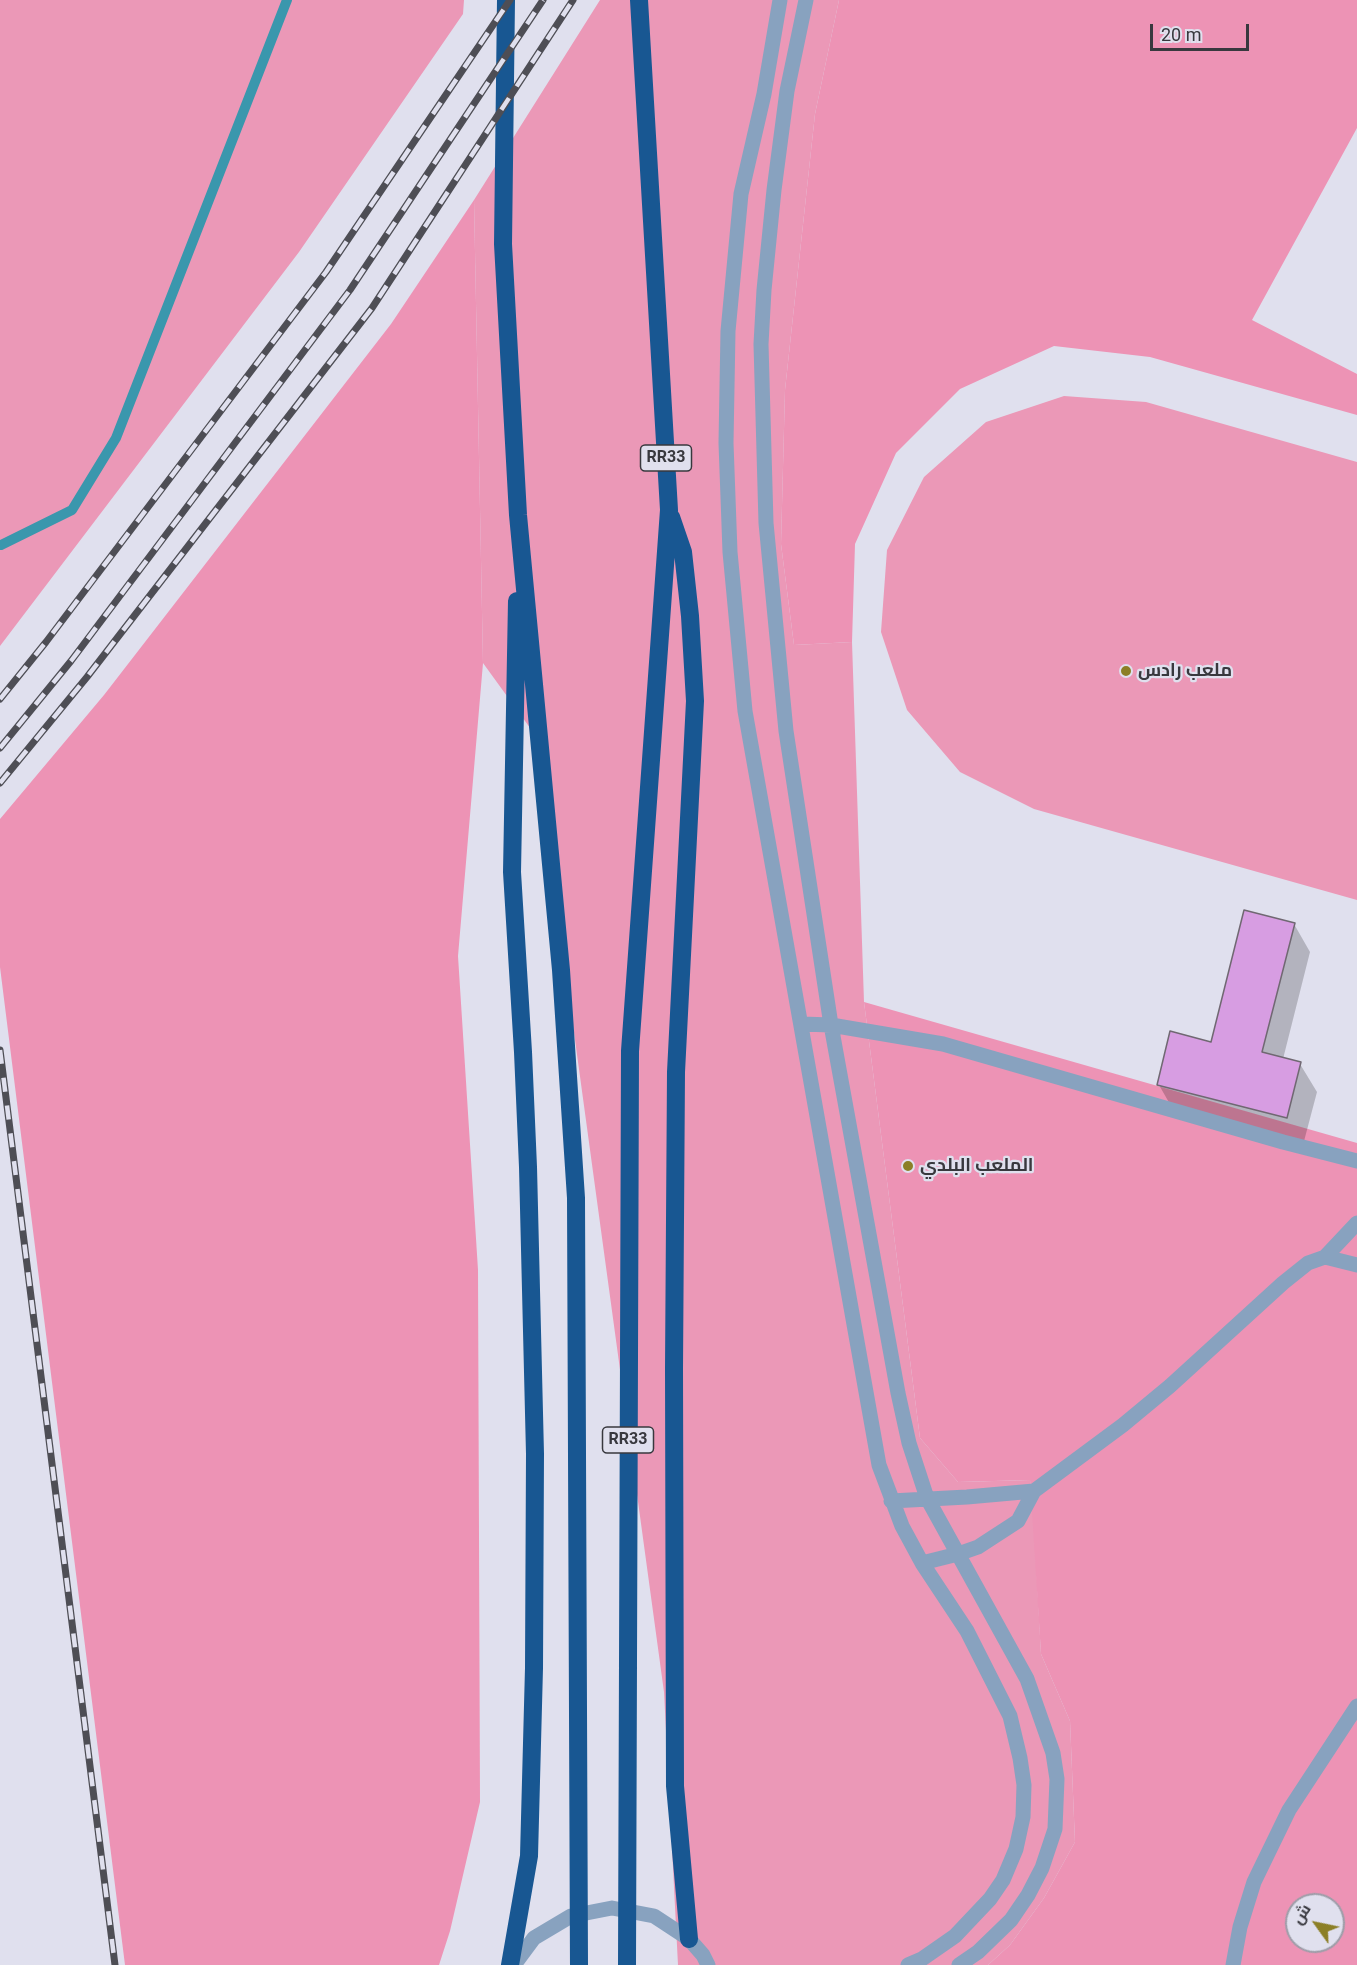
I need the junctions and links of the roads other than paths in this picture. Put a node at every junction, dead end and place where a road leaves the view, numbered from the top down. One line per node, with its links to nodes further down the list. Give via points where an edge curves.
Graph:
1 (506, 0): 6 (highway, RR33, via 503,244)
2 (639, 0): 5 (highway, RR33)
3 (780, 0): 7 (street, via 741,194 728,331 726,443 730,552 745,711)
4 (806, 0): 8 (street, via 787,91 764,290 763,469 786,731)
5 (669, 510): 19 (highway, via 683,552 695,700 676,1072 674,1368 675,1786); 23 (highway, RR33, via 630,1051)
6 (518, 515): 21 (highway, via 512,872 528,1167 535,1454 529,1856); 22 (highway, RR33, via 561,970 576,1198)
7 (802, 1024): 8 (street); 15 (street, via 879,1465)
8 (831, 1025): 9 (street, via 943,1044); 14 (street, via 898,1394)
9 (1357, 1161)
10 (1357, 1223): 11 (street)
11 (1325, 1257): 12 (street); 13 (street, via 1308,1263 1123,1425)
12 (1357, 1265)
13 (1034, 1491): 14 (street); 16 (street, via 1018,1521 978,1547)
14 (927, 1498): 15 (street); 16 (street)
15 (891, 1501): 17 (street)
16 (958, 1554): 17 (street); 26 (street, via 1027,1679 1053,1753 1058,1799 1055,1829 1028,1895 997,1935)
17 (922, 1563): 25 (street, via 967,1631 1010,1716 1024,1785 1023,1816 1016,1849 990,1899 955,1936)
18 (1357, 1706): 27 (street, via 1289,1810 1264,1861 1240,1927)
19 (689, 1940): 20 (street); 21 (street, via 654,1916 612,1908 571,1916 534,1938)
20 (705, 1960): 24 (street)
21 (512, 1965)
22 (579, 1965)
23 (627, 1965)
24 (722, 1965)
25 (908, 1965)
26 (959, 1965)
27 (1233, 1965)

